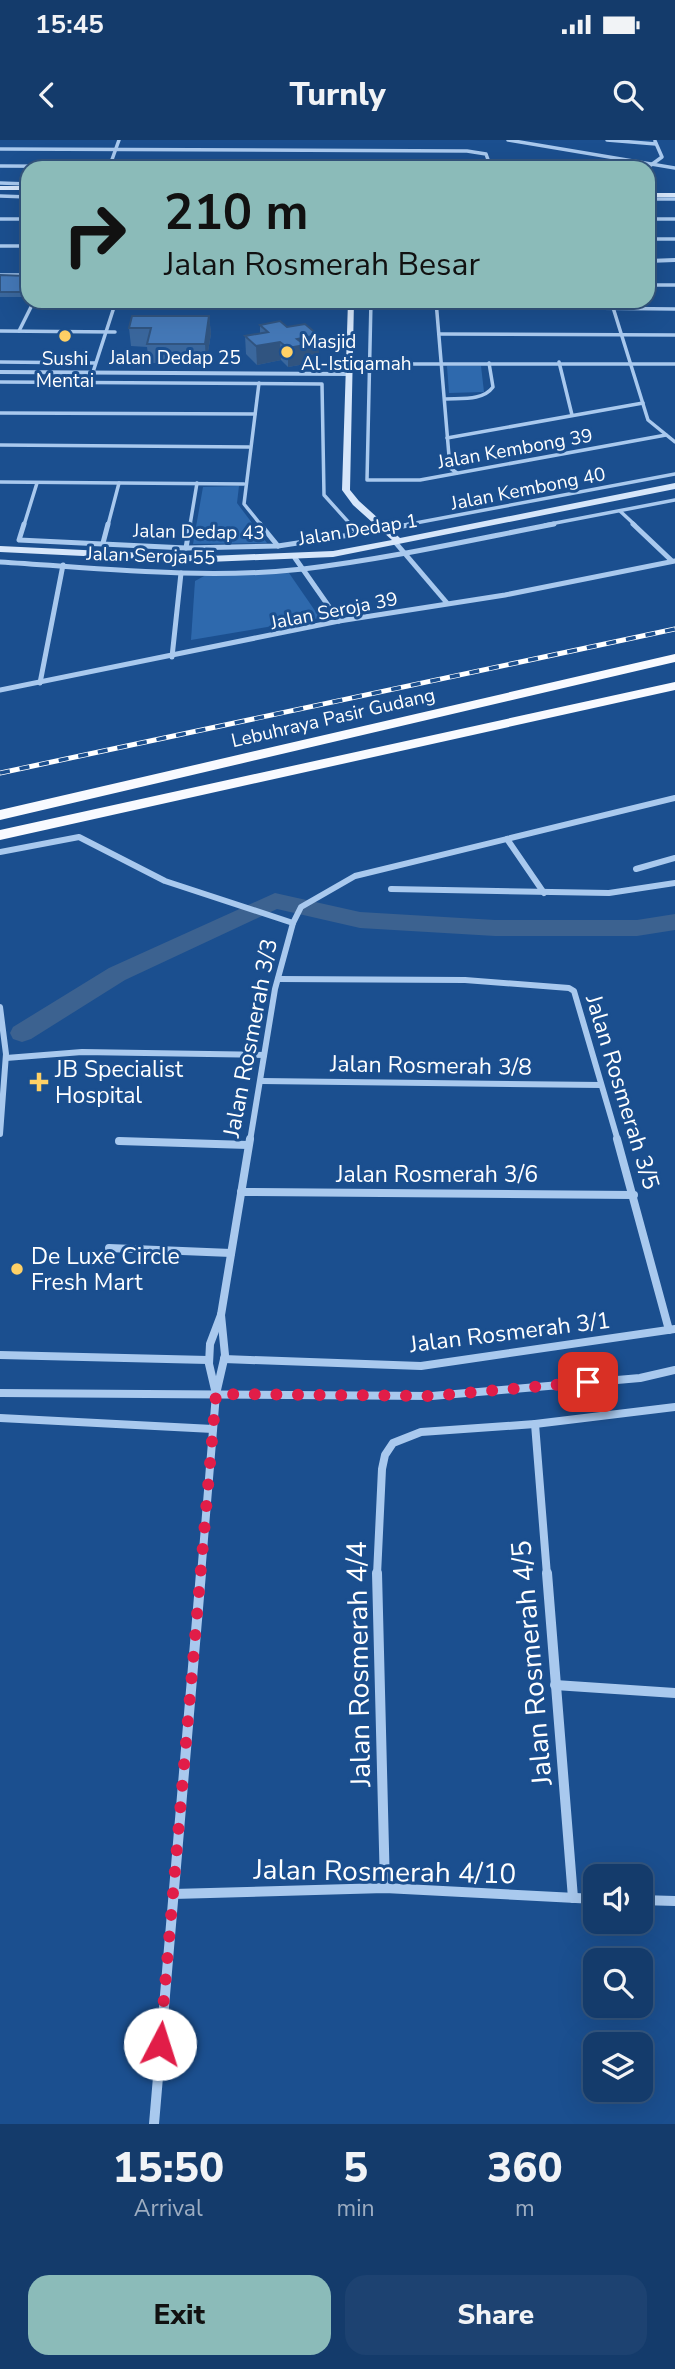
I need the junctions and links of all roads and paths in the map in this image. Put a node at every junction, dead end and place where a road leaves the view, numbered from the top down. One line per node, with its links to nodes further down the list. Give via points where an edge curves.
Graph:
1 (119, 140): 9 (street)
2 (351, 140): 14 (street)
3 (508, 140): 21 (street)
4 (607, 140): 7 (street)
5 (203, 141): 10 (street)
6 (298, 142): 13 (street)
7 (655, 142): 22 (street, via 662,157)
8 (0, 149): 9 (street)
9 (115, 149): 10 (street); 16 (street)
10 (201, 150): 11 (street)
11 (210, 150): 12 (street); 17 (street)
12 (292, 150): 13 (street); 18 (street)
13 (297, 150): 14 (street)
14 (351, 150): 15 (street)
15 (382, 150): 19 (street); 20 (street, via 480,153)
16 (111, 161)
17 (207, 161)
18 (290, 161)
19 (383, 161)
20 (490, 161)
21 (629, 161)
22 (655, 163)
23 (655, 165): 26 (street)
24 (0, 166): 25 (street)
25 (21, 166)
26 (675, 168)
27 (0, 190): 28 (main road)
28 (21, 190)
29 (655, 195): 30 (main road)
30 (675, 195)
31 (0, 219): 32 (street)
32 (21, 219)
33 (655, 219): 34 (street)
34 (675, 219)
35 (655, 239): 36 (street)
36 (675, 239)
37 (0, 246): 38 (street)
38 (21, 246)
39 (675, 260): 40 (street)
40 (655, 261)
41 (0, 275): 42 (street)
42 (21, 275)
43 (655, 285): 44 (street)
44 (675, 285)
45 (30, 308): 54 (street)
46 (114, 308): 55 (street)
47 (351, 308): 70 (main road)
48 (371, 308): 66 (street)
49 (436, 308): 57 (street)
50 (525, 308): 51 (street)
51 (614, 309): 52 (street); 58 (street)
52 (675, 309)
53 (0, 331): 54 (street)
54 (19, 331): 55 (street)
55 (106, 332): 56 (street); 62 (street)
56 (115, 332)
57 (439, 334): 58 (street); 63 (street)
58 (622, 334): 59 (street); 65 (street)
59 (675, 335)
60 (0, 362): 62 (street)
61 (559, 362): 64 (street); 65 (street); 77 (street)
62 (95, 363): 69 (street)
63 (441, 363): 64 (street); 66 (street); 73 (street)
64 (489, 363): 73 (street, via 490,392)
65 (631, 363): 67 (street); 74 (street)
66 (372, 364): 83 (street, Jalan Kembong 39, via 367,480 420,480)
67 (675, 364)
68 (2, 372): 69 (street, Jalan Dedap 25); 71 (street)
69 (93, 372): 70 (street, Jalan Dedap 25)
70 (349, 374): 93 (main road, via 346,490 361,515)
71 (0, 383): 72 (street)
72 (259, 383): 76 (street); 94 (street, via 322,384 324,495)
73 (445, 399): 79 (street)
74 (643, 403): 77 (street); 78 (street, via 648,420)
75 (0, 412): 76 (street)
76 (255, 414): 82 (street)
77 (572, 415): 79 (street)
78 (666, 435): 80 (street); 83 (street, Jalan Kembong 39)
79 (447, 438): 83 (street, via 450,468)
80 (675, 442)
81 (0, 445): 82 (street)
82 (248, 447): 89 (street)
83 (457, 473)
84 (675, 474): 93 (street, Jalan Kembong 40)
85 (0, 482): 86 (street)
86 (37, 483): 87 (street); 96 (street, Jalan Dedap 43, via 19,540)
87 (119, 483): 88 (street); 96 (street)
88 (197, 483): 89 (street); 98 (street)
89 (244, 484): 97 (street, via 244,504)
90 (675, 486): 95 (main road, Jalan Dedap 1)
91 (675, 500): 92 (street, Jalan Seroja 55)
92 (620, 510): 100 (street, Jalan Seroja 55); 102 (street)
93 (381, 530): 94 (street, Jalan Dedap 43); 95 (main road)
94 (358, 533): 97 (street, Jalan Dedap 43)
95 (394, 542): 100 (street); 101 (main road, Jalan Dedap 1)
96 (103, 543): 98 (street, Jalan Dedap 43)
97 (278, 546): 98 (street, Jalan Dedap 43)
98 (186, 548)
99 (0, 549): 101 (main road, Jalan Dedap 1, via 208,559)
100 (404, 553): 105 (street, Jalan Seroja 55); 107 (street)
101 (295, 558): 105 (street)
102 (674, 561): 107 (street, Jalan Seroja 39)
103 (0, 562): 104 (street, Jalan Seroja 55)
104 (63, 565): 106 (street, Jalan Seroja 55); 111 (street)
105 (301, 569): 106 (street, Jalan Seroja 55); 108 (street)
106 (181, 573): 109 (street)
107 (447, 604): 108 (street, Jalan Seroja 39)
108 (339, 621): 109 (street, Jalan Seroja 39)
109 (172, 657): 111 (street, Jalan Seroja 39)
110 (670, 659): 112 (highway, via 650,671 649,677); 114 (highway, Lebuhraya Pasir Gudang)
111 (40, 683): 113 (street, Jalan Seroja 39)
112 (675, 684): 115 (highway, Lebuhraya Pasir Gudang)
113 (0, 690)
114 (526, 692): 115 (highway, via 559,691 571,699); 117 (highway, Lebuhraya Pasir Gudang)
115 (515, 723): 118 (highway, Lebuhraya Pasir Gudang)
116 (675, 798): 119 (street, Jalan Rosmerah 3/3)
117 (0, 815)
118 (0, 835)
119 (507, 839): 125 (street); 126 (street, Jalan Rosmerah 3/3, via 355,876 312,899)
120 (0, 852): 126 (street, via 79,836 165,881)
121 (675, 858): 122 (street)
122 (636, 869)
123 (675, 883): 125 (street, via 609,893)
124 (391, 889): 125 (street)
125 (544, 892)
126 (293, 923): 127 (street, Jalan Rosmerah 3/3)
127 (278, 979): 129 (street, Jalan Rosmerah 3/3); 132 (street, Jalan Rosmerah 3/5, via 464,980 569,988 574,991)
128 (0, 1007): 130 (street, via 6,1028)
129 (264, 1055): 130 (street, via 82,1052); 131 (street, Jalan Rosmerah 3/3)
130 (6, 1058): 133 (street)
131 (261, 1081): 132 (street, Jalan Rosmerah 3/8); 135 (street, Jalan Rosmerah 3/3)
132 (601, 1085): 137 (street, Jalan Rosmerah 3/5)
133 (0, 1134)
134 (119, 1141): 135 (street)
135 (248, 1145): 136 (street, Jalan Rosmerah 3/3)
136 (240, 1192): 137 (street, Jalan Rosmerah 3/6); 139 (street, Jalan Rosmerah 3/3)
137 (634, 1195): 141 (street, Jalan Rosmerah 3/5)
138 (109, 1248): 139 (street)
139 (231, 1253): 140 (street, Jalan Rosmerah 3/3)
140 (221, 1315): 143 (street, Jalan Rosmerah 3/3, via 226,1331); 144 (street, Jalan Rosmerah 3/3, via 212,1331)
141 (672, 1329): 143 (street, Jalan Rosmerah 3/1, via 421,1366)
142 (0, 1355): 144 (street)
143 (224, 1359): 147 (street, Jalan Rosmerah 3/3)
144 (208, 1360): 147 (street, Jalan Rosmerah 3/3)
145 (675, 1370): 147 (street, via 640,1378 432,1396)
146 (0, 1393): 147 (street)
147 (216, 1394): 151 (street)
148 (675, 1407): 150 (street)
149 (0, 1419): 151 (street)
150 (535, 1424): 152 (street, Jalan Rosmerah 4/5); 154 (street, Jalan Rosmerah 4/4, via 421,1432 393,1443 386,1455 377,1585)
151 (213, 1429): 155 (street)
152 (555, 1685): 153 (street); 156 (street, Jalan Rosmerah 4/5)
153 (675, 1693)
154 (385, 1888): 155 (street, Jalan Rosmerah 4/10); 156 (street, Jalan Rosmerah 4/10)
155 (173, 1894): 160 (street)
156 (573, 1898): 157 (street, Jalan Rosmerah 4/10)
157 (583, 1898)
158 (653, 1900): 159 (street)
159 (675, 1901)
160 (154, 2124)

